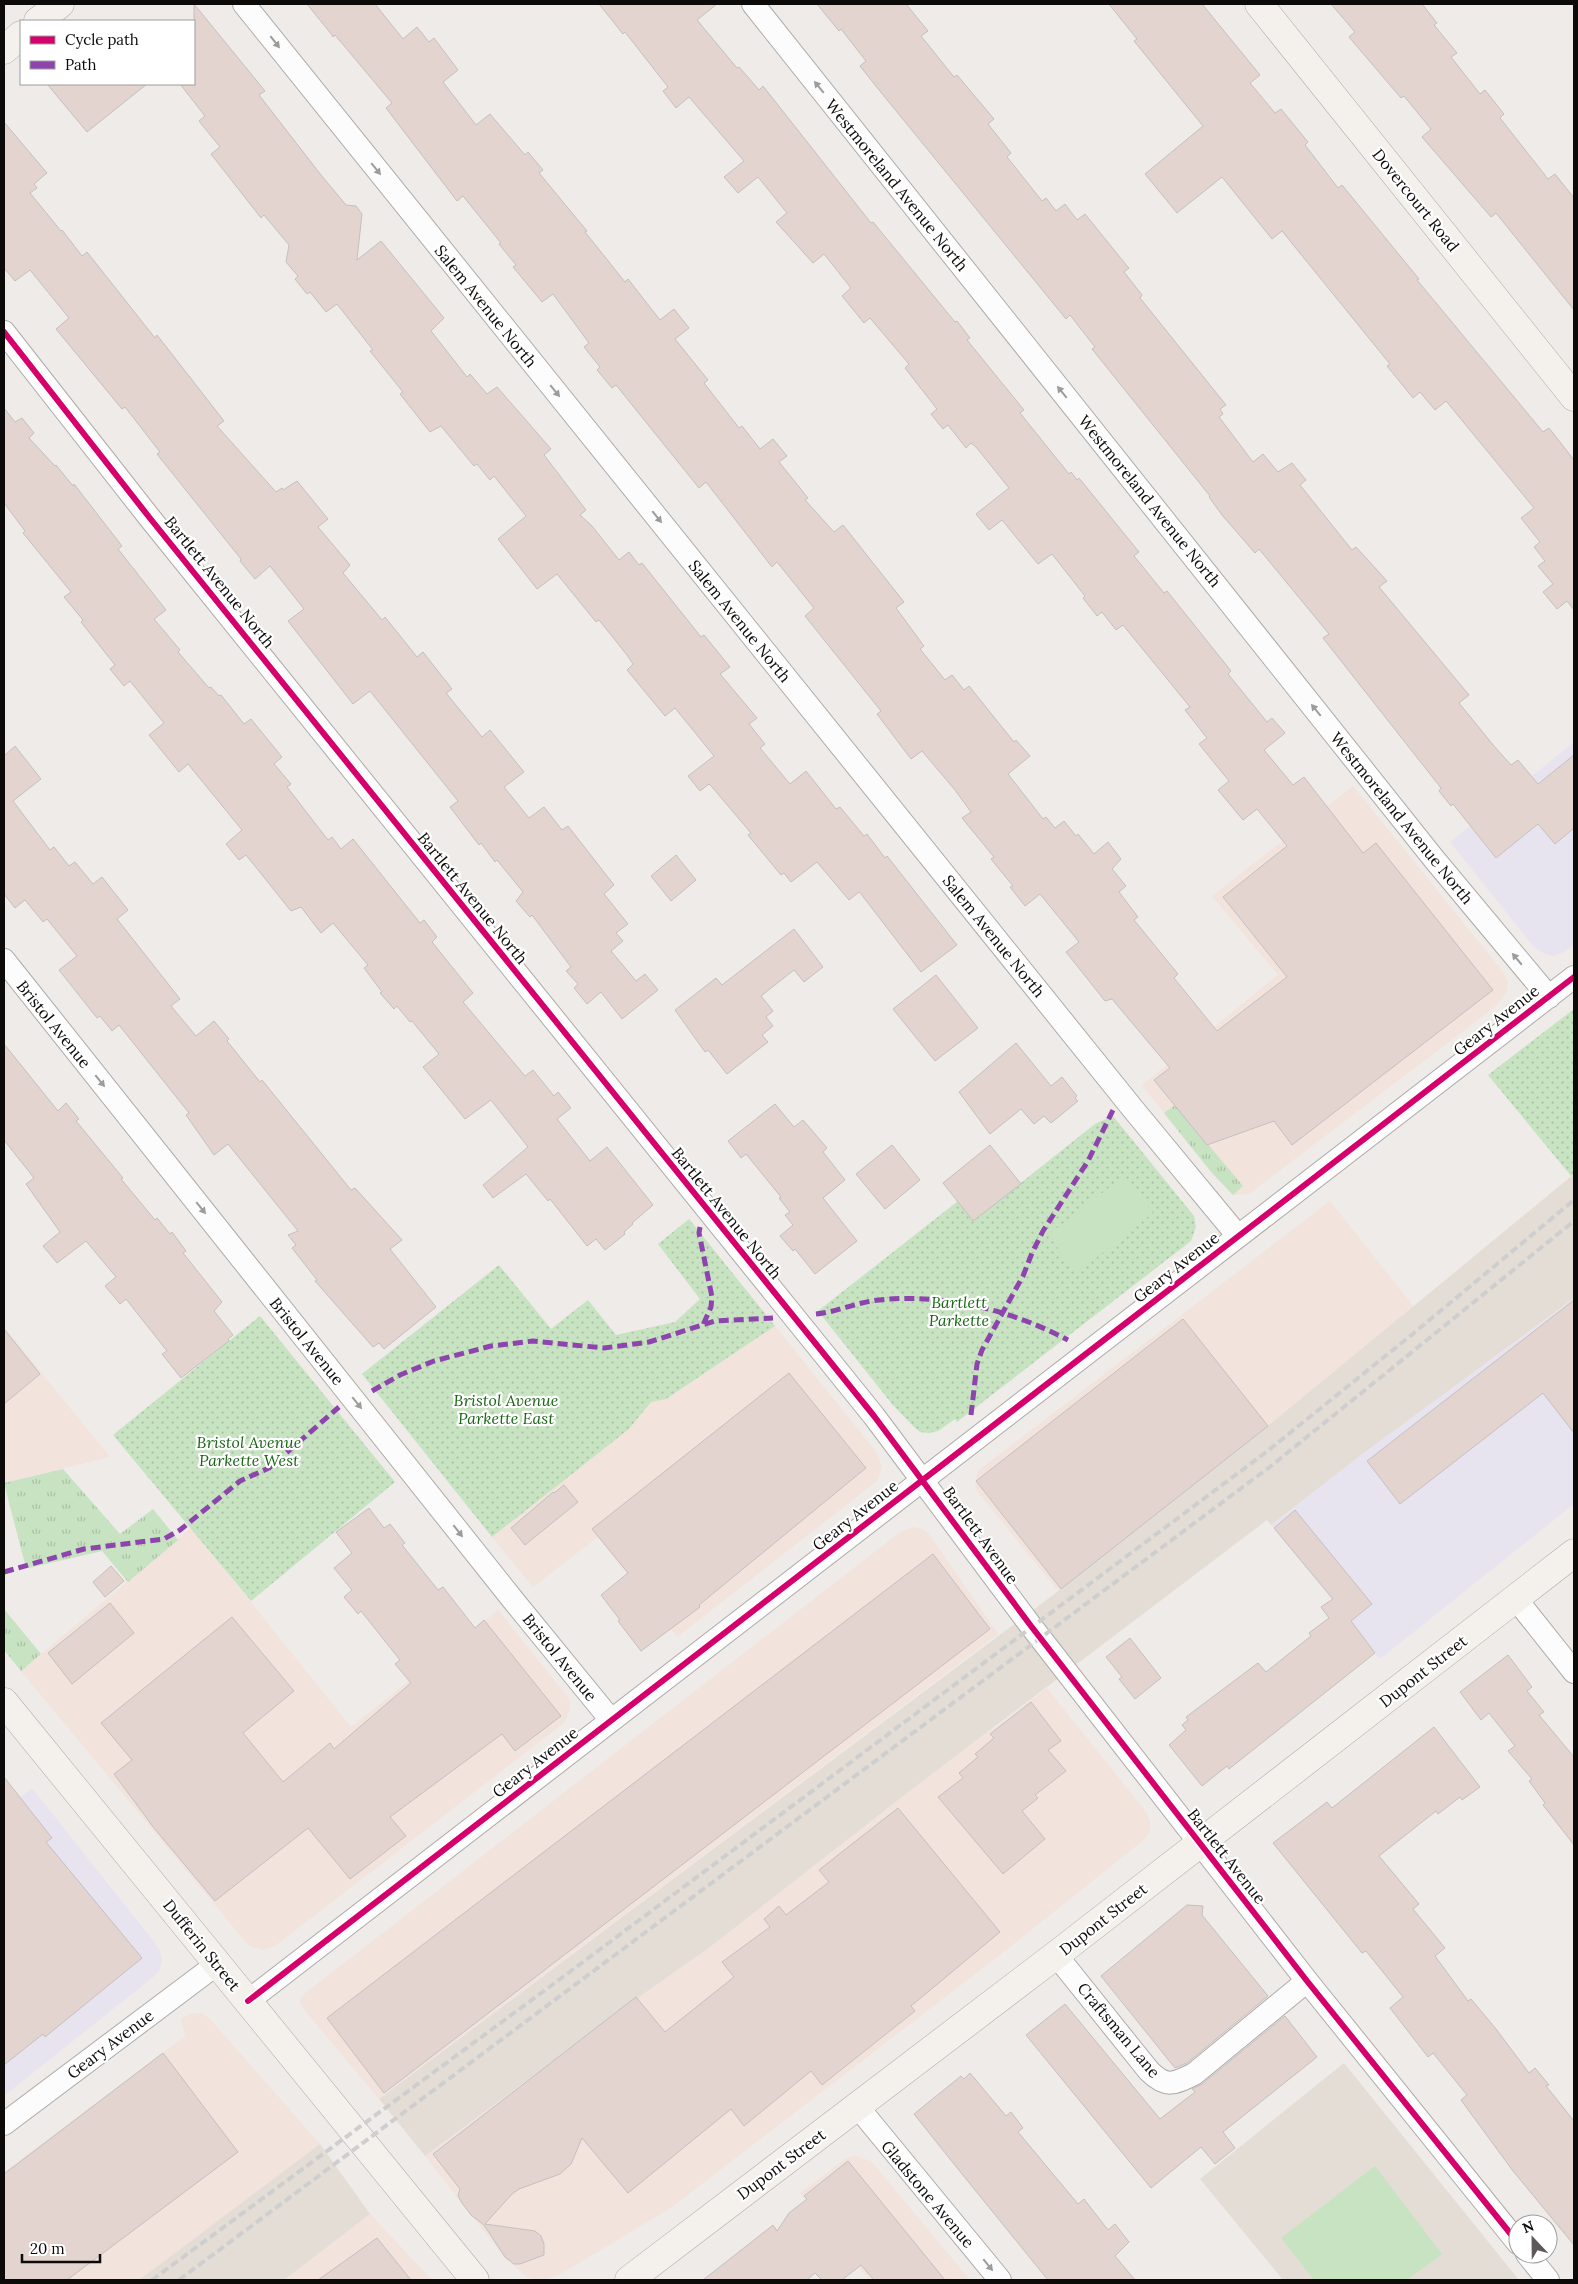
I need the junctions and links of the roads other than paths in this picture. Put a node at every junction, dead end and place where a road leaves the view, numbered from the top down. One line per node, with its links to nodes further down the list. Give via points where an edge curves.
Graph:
1 (60, 4): 5 (main road)
2 (244, 4): 13 (street, Salem Avenue North, one-way to 13)
3 (753, 4): 12 (street, Westmoreland Avenue North, one-way to 3, via 1434,859)
4 (1258, 4): 9 (main road, Dovercourt Road)
5 (39, 20)
6 (20, 36): 7 (main road)
7 (4, 50)
8 (4, 332): 14 (street, Bartlett Avenue North, via 149,517)
9 (1574, 397)
10 (4, 960): 19 (street, Bristol Avenue, one-way to 19)
11 (1574, 977): 12 (street, Geary Avenue)
12 (1549, 997): 13 (street, Geary Avenue)
13 (1238, 1236): 14 (street, Geary Avenue)
14 (923, 1479): 19 (street, Geary Avenue); 20 (street, Bartlett Avenue, via 1031,1626)
15 (1574, 1553): 16 (main road, Dupont Street)
16 (1516, 1599): 17 (street); 20 (main road, Dupont Street)
17 (1574, 1672)
18 (4, 1702): 22 (main road, Dufferin Street)
19 (611, 1720): 24 (street, Geary Avenue)
20 (1200, 1843): 21 (main road, Dupont Street); 23 (street, Bartlett Avenue)
21 (1056, 1955): 23 (street, Craftsman Lane, via 1150,2071 1167,2084 1194,2074); 25 (main road, Dupont Street)
22 (217, 1964): 24 (main road, Dufferin Street); 26 (street, Geary Avenue)
23 (1307, 1980): 27 (street, Bartlett Avenue)
24 (248, 2001): 29 (main road, Dufferin Street)
25 (857, 2106): 30 (main road, Dupont Street); 31 (street, Gladstone Avenue, one-way to 31)
26 (4, 2124)
27 (1508, 2231)
28 (1535, 2264): 32 (street)
29 (475, 2280)
30 (629, 2280)
31 (1000, 2280)
32 (1548, 2280)

